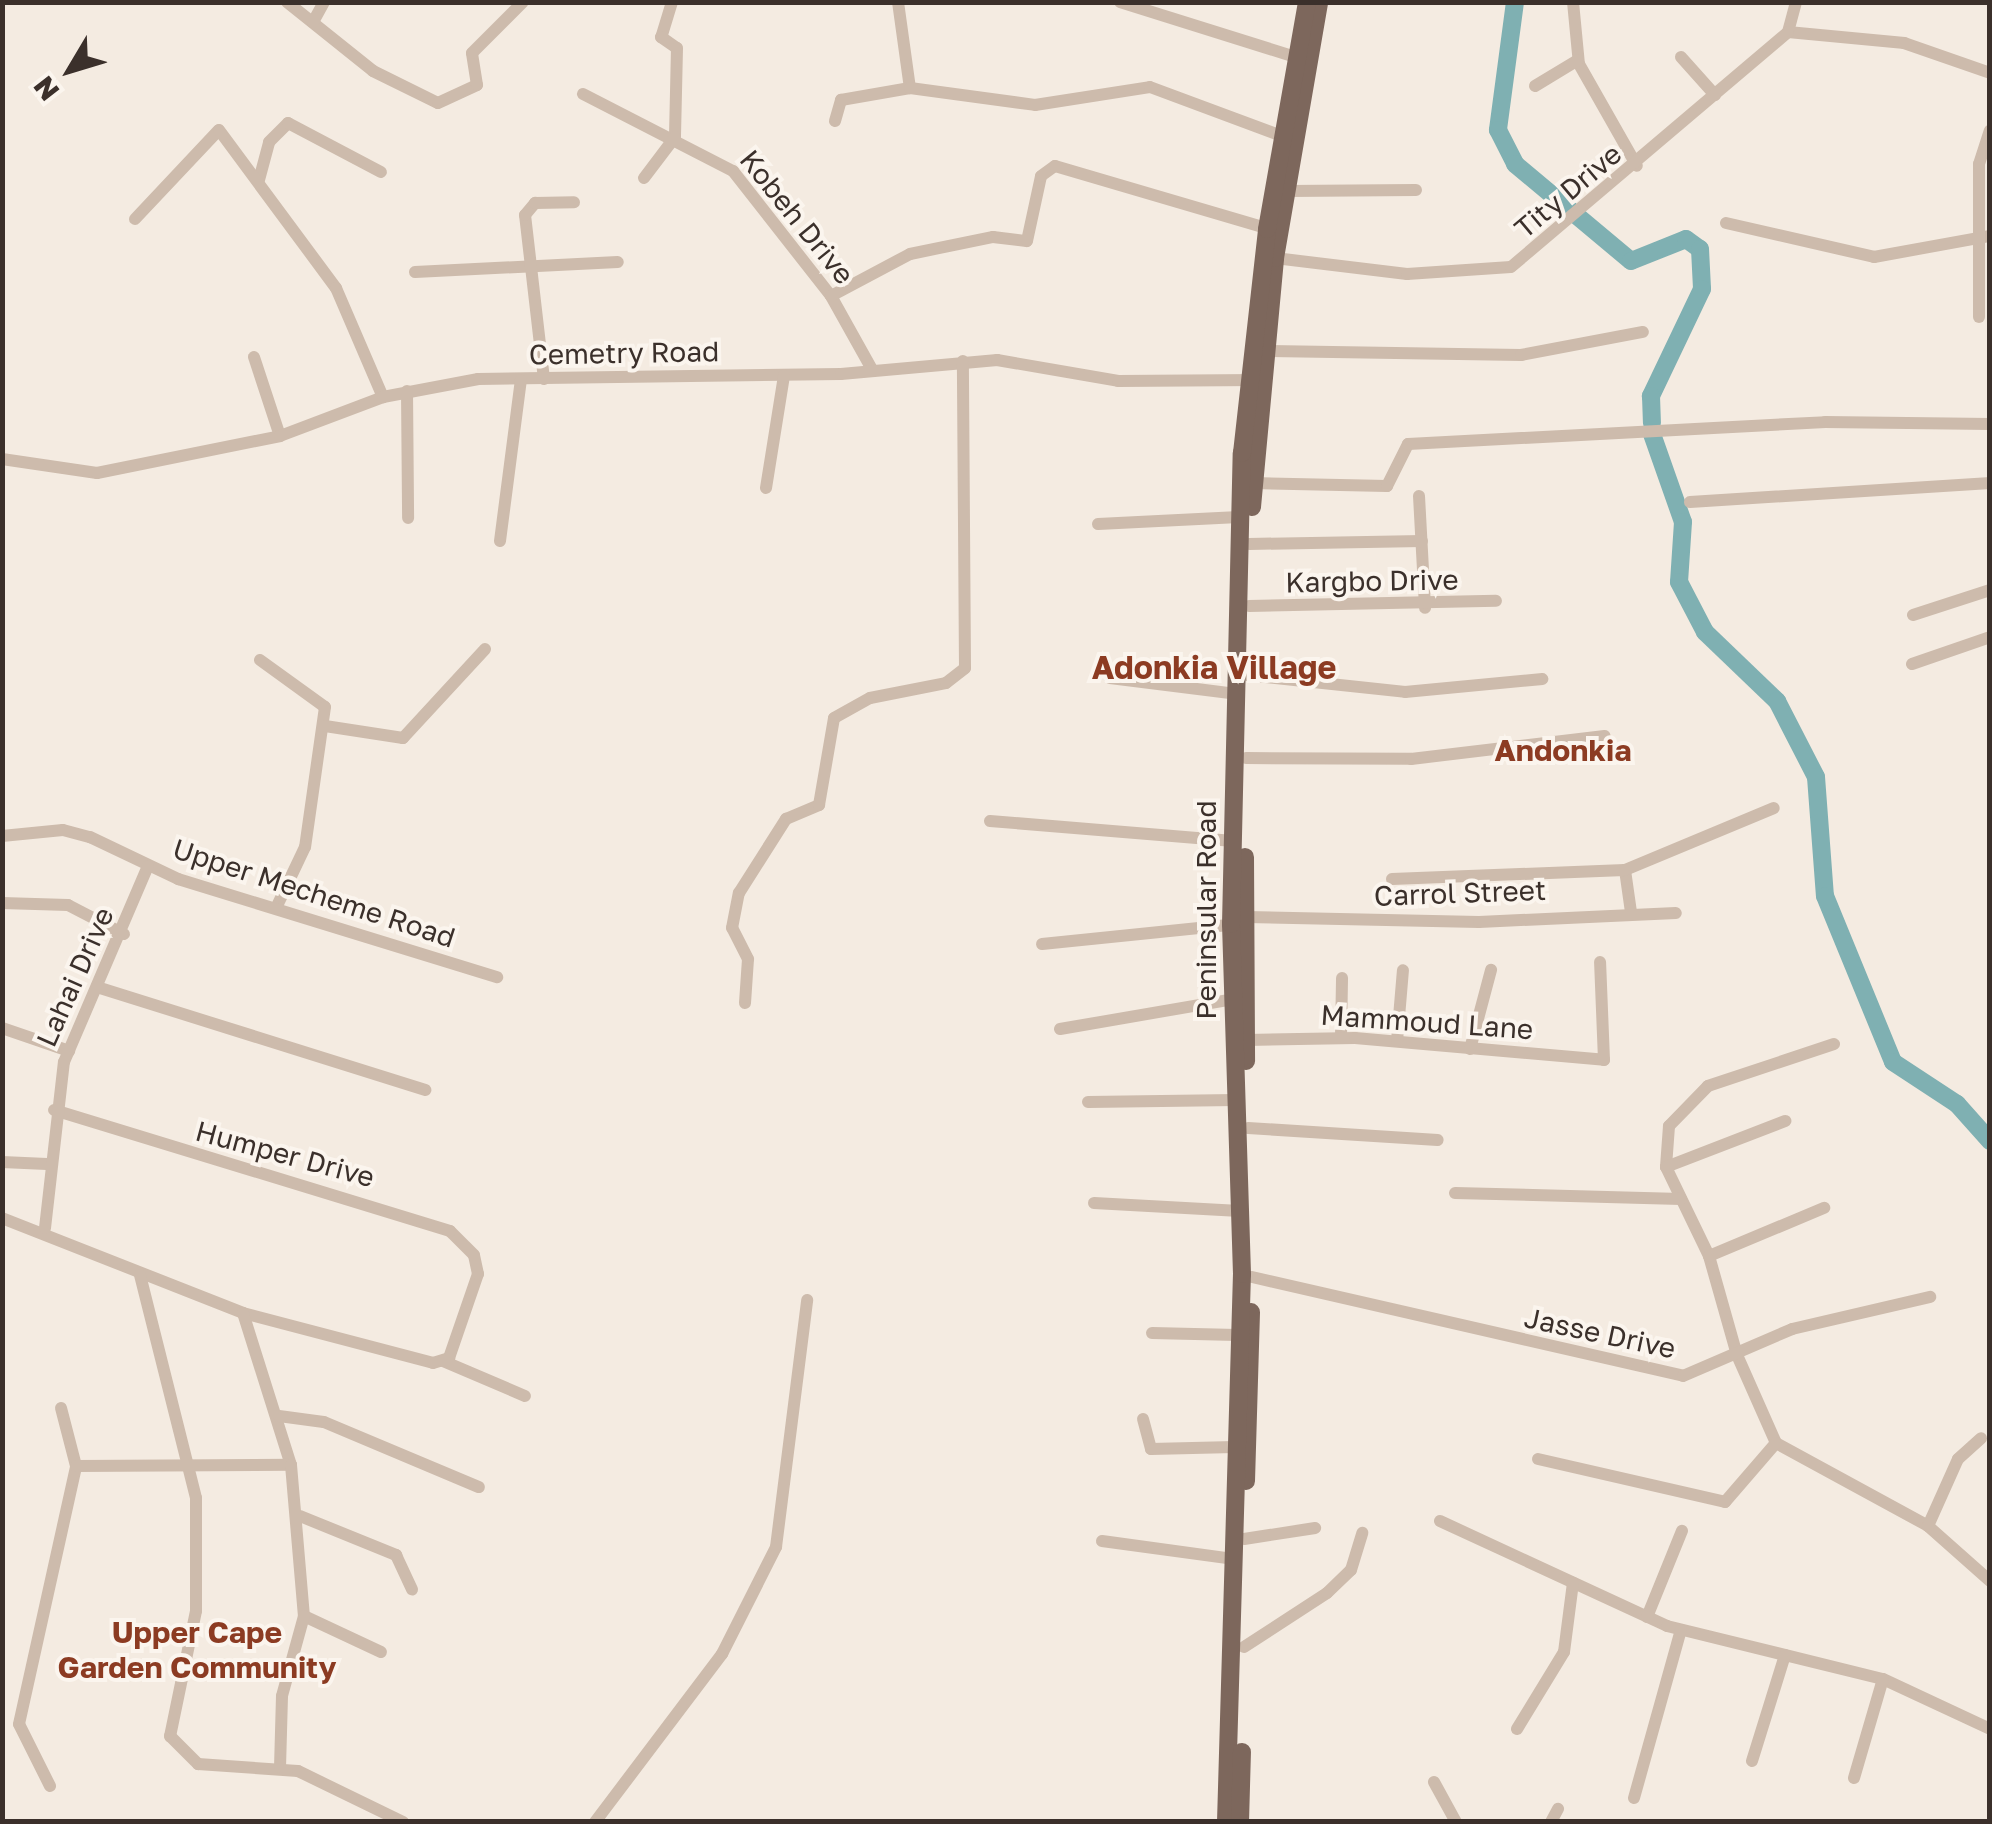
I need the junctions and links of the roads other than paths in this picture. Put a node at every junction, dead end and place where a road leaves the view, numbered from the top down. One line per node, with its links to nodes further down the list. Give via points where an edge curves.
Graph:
1 (287, 2): 11 (street)
2 (324, 2): 11 (street)
3 (523, 2): 11 (street, via 472,54 477,85 438,103 373,72)
4 (672, 2): 23 (street, via 661,38 677,48)
5 (898, 2): 18 (street)
6 (1120, 2): 14 (street)
7 (1306, 2): 14 (main road, Peninsular Road)
8 (1319, 2): 24 (main road, Peninsular Road)
9 (1573, 2): 15 (street)
10 (1796, 2): 12 (street)
11 (313, 22)
12 (1788, 32): 16 (street, via 1904,43); 20 (street, Tity Drive)
13 (1681, 57): 20 (street)
14 (1299, 58): 24 (main road, Peninsular Road)
15 (1578, 60): 17 (street); 25 (street)
16 (1990, 74)
17 (1535, 86)
18 (910, 88): 21 (street, via 841,100); 24 (street, via 1035,105 1150,88)
19 (583, 94): 23 (street, Kobeh Drive)
20 (1716, 95): 25 (street, Tity Drive)
21 (834, 121)
22 (1990, 131): 35 (street)
23 (675, 137): 27 (street); 40 (street, Kobeh Drive, via 733,170)
24 (1290, 139): 30 (main road, Peninsular Road); 34 (main road, Peninsular Road)
25 (1637, 166): 36 (street, Tity Drive, via 1512,267 1407,274)
26 (381, 172): 28 (street, via 288,122 269,142)
27 (644, 178)
28 (259, 180): 32 (street, via 213,130); 52 (street, via 354,320)
29 (1416, 190): 30 (street)
30 (1288, 191): 34 (main road, Peninsular Road)
31 (574, 202): 37 (street, via 526,207)
32 (135, 219)
33 (1726, 223): 35 (street, via 1874,257)
34 (1273, 230): 36 (main road, Peninsular Road); 40 (street, via 1056,166 1041,176 1027,241 993,237 910,254); 50 (main road, Peninsular Road)
35 (1984, 236): 41 (street)
36 (1276, 258): 43 (main road, Peninsular Road)
37 (529, 261): 38 (street); 39 (street); 48 (street)
38 (618, 262)
39 (415, 272)
40 (831, 296): 46 (street, Kobeh Drive)
41 (1979, 317)
42 (1643, 332): 43 (street, via 1522,355)
43 (1264, 351): 50 (main road, Peninsular Road)
44 (254, 356): 54 (street)
45 (963, 361): 46 (street, Cemetry Road); 50 (street, Cemetry Road, via 1132,382); 104 (street, via 965,668 946,683 870,698 834,718 819,805 786,819 739,894 732,928 748,959)
46 (874, 371): 47 (street, Cemetry Road)
47 (784, 375): 48 (street, Cemetry Road); 58 (street)
48 (544, 379): 49 (street, Cemetry Road)
49 (521, 380): 51 (street, Cemetry Road); 64 (street)
50 (1253, 380): 56 (main road, Peninsular Road); 61 (main road, Peninsular Road)
51 (407, 392): 52 (street, Cemetry Road); 62 (street)
52 (382, 398): 54 (street, Cemetry Road)
53 (1990, 424): 56 (street, via 1825,422 1408,444 1387,486)
54 (280, 436): 55 (street, Cemetry Road, via 97,472)
55 (2, 459)
56 (1253, 483): 66 (main road, Peninsular Road)
57 (1990, 483): 60 (street)
58 (766, 488)
59 (1419, 496): 65 (street)
60 (1690, 502)
61 (1239, 517): 63 (street); 79 (main road, Peninsular Road)
62 (408, 518)
63 (1098, 524)
64 (500, 540)
65 (1422, 541): 66 (street); 70 (street)
66 (1250, 544): 69 (main road, Peninsular Road)
67 (1990, 590): 71 (street)
68 (1496, 601): 70 (street, Kargbo Drive)
69 (1249, 606): 70 (street, Kargbo Drive); 76 (main road, Peninsular Road)
70 (1425, 608)
71 (1913, 615)
72 (1990, 637): 75 (street)
73 (485, 649): 80 (street, via 404,738)
74 (260, 660): 80 (street, via 325,707)
75 (1912, 664)
76 (1247, 675): 78 (street, via 1405,692); 82 (main road, Peninsular Road)
77 (1110, 678): 79 (street)
78 (1542, 679)
79 (1236, 694): 86 (main road, Peninsular Road)
80 (325, 726): 91 (street, via 305,847)
81 (1605, 736): 82 (street, via 1410,759)
82 (1246, 758): 94 (main road, Peninsular Road)
83 (1774, 808): 88 (street)
84 (990, 821): 86 (street)
85 (2, 836): 87 (street, Upper Mecheme Road, via 64,830)
86 (1233, 841): 94 (main road, Peninsular Road)
87 (148, 866): 91 (street, Upper Mecheme Road); 95 (street, Lahai Drive)
88 (1625, 870): 89 (street); 92 (street)
89 (1392, 879)
90 (2, 903): 95 (street, via 68,905)
91 (278, 906): 100 (street, Upper Mecheme Road)
92 (1631, 912): 93 (street, Carrol Street); 94 (street, Carrol Street, via 1478,922)
93 (1676, 912)
94 (1241, 921): 96 (street, Carrol Street); 103 (main road, Peninsular Road); 108 (main road, Peninsular Road)
95 (124, 934): 102 (street, Lahai Drive)
96 (1042, 944)
97 (1600, 962): 111 (street, Mammoud Lane, via 1604,1060)
98 (1403, 970): 109 (street)
99 (1492, 970): 111 (street)
100 (497, 977)
101 (1342, 978): 107 (street)
102 (100, 988): 112 (street, Lahai Drive); 113 (street)
103 (1232, 999): 106 (street); 114 (main road, Peninsular Road)
104 (745, 1004)
105 (2, 1028): 112 (street)
106 (1060, 1029)
107 (1340, 1037): 108 (street, Mammoud Lane); 109 (street, Mammoud Lane)
108 (1246, 1040): 118 (main road, Peninsular Road)
109 (1396, 1041): 111 (street, Mammoud Lane)
110 (1834, 1044): 122 (street, via 1708,1086 1669,1126 1662,1153)
111 (1470, 1049)
112 (69, 1051): 116 (street, Lahai Drive)
113 (425, 1090)
114 (1236, 1100): 115 (street); 127 (main road, Peninsular Road)
115 (1088, 1102)
116 (54, 1110): 121 (street, Lahai Drive); 139 (street, Humper Drive, via 266,1179 421,1216 463,1240 478,1274)
117 (1784, 1122): 122 (street)
118 (1248, 1128): 119 (street); 132 (main road, Peninsular Road)
119 (1438, 1140)
120 (2, 1162): 121 (street)
121 (47, 1164): 129 (street, Lahai Drive)
122 (1666, 1167): 124 (street)
123 (1455, 1193): 124 (street)
124 (1680, 1199): 130 (street)
125 (1094, 1203): 127 (street)
126 (1824, 1208): 130 (street)
127 (1240, 1211): 137 (main road, Peninsular Road)
128 (2, 1218): 129 (street)
129 (45, 1228): 131 (street)
130 (1710, 1256): 138 (street)
131 (140, 1275): 135 (street); 150 (street)
132 (1252, 1277): 138 (street, Jasse Drive, via 1654,1374 1701,1373); 158 (main road, Peninsular Road)
133 (1930, 1297): 138 (street, Jasse Drive, via 1792,1328)
134 (807, 1300): 180 (street, via 776,1546 722,1654)
135 (243, 1312): 139 (street); 142 (street)
136 (1152, 1333): 137 (street)
137 (1237, 1336): 146 (main road, Peninsular Road)
138 (1737, 1355): 145 (street)
139 (444, 1361): 140 (street)
140 (525, 1396)
141 (61, 1408): 149 (street)
142 (278, 1416): 148 (street); 151 (street, via 324,1422)
143 (1143, 1419): 146 (street, via 1150,1449)
144 (1980, 1438): 154 (street, via 1958,1459)
145 (1776, 1443): 147 (street, via 1724,1502); 154 (street)
146 (1234, 1447): 160 (main road, Peninsular Road)
147 (1538, 1459)
148 (291, 1465): 150 (street); 152 (street)
149 (76, 1466): 150 (street); 177 (street, via 19,1724)
150 (192, 1468): 174 (street, via 196,1611 170,1736 198,1764)
151 (479, 1487)
152 (300, 1516): 163 (street, via 387,1549 408,1566); 164 (street)
153 (1440, 1520): 162 (street)
154 (1928, 1526): 161 (street)
155 (1316, 1528): 158 (street)
156 (1682, 1531): 165 (street)
157 (1362, 1533): 167 (street, via 1351,1570)
158 (1244, 1539): 167 (main road, Peninsular Road)
159 (1102, 1541): 160 (street)
160 (1233, 1559): 181 (main road, Peninsular Road)
161 (1990, 1581)
162 (1573, 1582): 165 (street); 171 (street, via 1564,1652)
163 (412, 1589)
164 (304, 1616): 168 (street); 174 (street, via 282,1696)
165 (1647, 1617): 166 (street)
166 (1681, 1630): 169 (street); 178 (street)
167 (1244, 1647): 182 (main road, Peninsular Road)
168 (380, 1652)
169 (1786, 1655): 170 (street); 173 (street)
170 (1882, 1679): 172 (street); 175 (street)
171 (1518, 1729)
172 (1990, 1729)
173 (1752, 1760)
174 (280, 1767): 179 (street)
175 (1854, 1778)
176 (1434, 1782): 183 (street)
177 (50, 1786)
178 (1634, 1798)
179 (403, 1822)
180 (595, 1822)
181 (1226, 1822)
182 (1240, 1822)
183 (1456, 1822)

